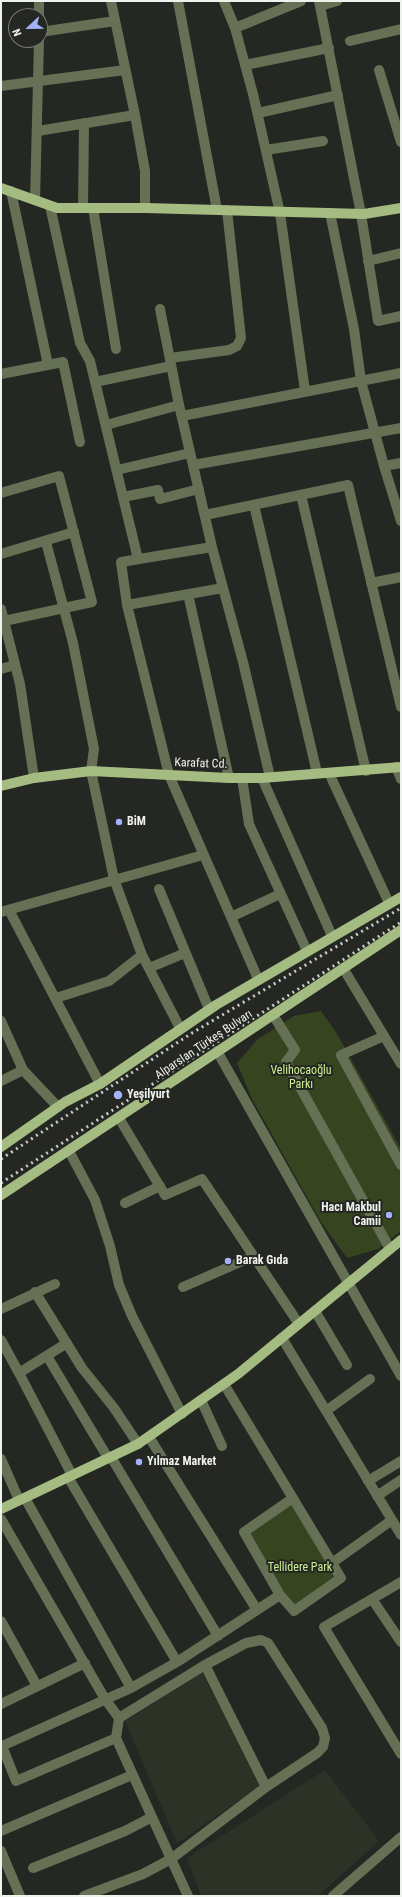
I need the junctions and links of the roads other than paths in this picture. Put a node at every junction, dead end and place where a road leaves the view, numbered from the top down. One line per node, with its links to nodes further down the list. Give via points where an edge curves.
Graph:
1 (111, 1): 7 (street)
2 (178, 1): 34 (street)
3 (224, 1): 8 (street)
4 (301, 1): 8 (street)
5 (337, 1): 6 (street)
6 (320, 3): 13 (street)
7 (115, 21): 10 (street); 15 (street)
8 (235, 28): 14 (street)
9 (401, 29): 11 (street)
10 (48, 31)
11 (350, 41)
12 (39, 48): 17 (street)
13 (329, 48): 14 (street); 19 (street)
14 (245, 65): 20 (street)
15 (125, 70): 17 (street); 21 (street)
16 (379, 70): 25 (street)
17 (38, 80): 18 (street); 23 (street)
18 (1, 86)
19 (338, 95): 20 (street); 37 (street)
20 (258, 113): 26 (street)
21 (135, 115): 22 (street); 32 (street, via 145,171)
22 (84, 123): 23 (street); 31 (street)
23 (38, 131): 29 (street)
24 (323, 142): 26 (street)
25 (401, 142)
26 (266, 150): 35 (street)
27 (1, 188): 28 (main road)
28 (11, 191): 29 (main road); 44 (street)
29 (35, 200): 30 (main road)
30 (50, 206): 31 (main road); 48 (street, via 80,343 90,361)
31 (88, 208): 32 (main road); 42 (street)
32 (145, 208): 34 (main road)
33 (401, 208): 37 (main road)
34 (222, 210): 35 (main road); 43 (street, via 241,338 236,346 229,350)
35 (280, 213): 36 (main road); 49 (street)
36 (330, 213): 37 (main road); 47 (street, via 354,329)
37 (361, 214): 39 (street)
38 (401, 253): 39 (street)
39 (368, 261): 41 (street, via 378,321)
40 (160, 309): 43 (street)
41 (401, 316)
42 (116, 349)
43 (171, 362): 48 (street); 50 (street)
44 (48, 365): 46 (street); 55 (street, via 63,362)
45 (401, 373): 47 (street)
46 (1, 374)
47 (361, 381): 49 (street); 54 (street)
48 (95, 382): 52 (street)
49 (305, 391): 51 (street)
50 (179, 405): 51 (street); 52 (street)
51 (182, 416): 56 (street)
52 (106, 425): 60 (street)
53 (401, 428): 54 (street)
54 (375, 434): 58 (street); 59 (street)
55 (80, 442)
56 (190, 453): 58 (street); 60 (street)
57 (401, 463): 59 (street)
58 (193, 465): 61 (street)
59 (384, 466): 67 (street)
60 (117, 470): 72 (street)
61 (199, 489): 64 (street, via 160,499 158,490); 66 (street)
62 (1, 493): 68 (street, via 59,476)
63 (301, 495): 65 (street); 74 (street, via 348,485); 86 (street)
64 (128, 496)
65 (254, 505): 66 (street); 87 (street)
66 (205, 515): 70 (street)
67 (401, 521)
68 (74, 532): 69 (street); 79 (street, via 92,602)
69 (46, 542): 71 (street); 79 (street)
70 (212, 547): 72 (street); 75 (street)
71 (1, 554)
72 (138, 560): 77 (street, via 121,562)
73 (401, 577): 74 (street)
74 (371, 583): 83 (street)
75 (223, 588): 76 (street); 90 (street, via 243,662)
76 (188, 594): 77 (street); 92 (street)
77 (128, 605): 89 (street)
78 (1, 609): 80 (street)
79 (64, 609): 80 (street); 85 (street, via 94,749)
80 (4, 620): 81 (street)
81 (15, 665): 82 (street); 91 (street)
82 (1, 669)
83 (401, 707)
84 (399, 767): 86 (main road, Karafat Cd.); 94 (street)
85 (91, 771): 89 (main road, Karafat Cd.); 91 (main road, Karafat Cd.); 97 (street)
86 (366, 771): 88 (main road, Karafat Cd.)
87 (317, 773): 88 (main road, Karafat Cd.); 90 (main road, Karafat Cd.)
88 (329, 773): 101 (street)
89 (169, 776): 92 (main road, Karafat Cd.); 96 (street)
90 (266, 777): 93 (main road, Karafat Cd.); 105 (street)
91 (34, 778): 95 (main road, Karafat Cd.)
92 (230, 778): 93 (main road, Karafat Cd.)
93 (242, 778): 99 (street, via 249,824)
94 (401, 779)
95 (1, 786)
96 (203, 854): 97 (street); 103 (street)
97 (114, 879): 102 (street); 108 (street)
98 (159, 889): 107 (street)
99 (280, 894): 103 (street); 106 (street)
100 (401, 897): 101 (main road)
101 (389, 903): 105 (main road)
102 (5, 911): 112 (street)
103 (231, 917): 111 (street)
104 (401, 930): 110 (main road, Alparslan Türkeş Bulvarı)
105 (332, 936): 106 (main road)
106 (307, 951): 111 (main road)
107 (185, 953): 109 (street); 113 (street)
108 (142, 955): 109 (street); 112 (street, via 110,980)
109 (149, 968): 116 (street)
110 (343, 968): 114 (main road, Alparslan Türkeş Bulvarı); 117 (street)
111 (258, 979): 113 (main road)
112 (56, 998): 122 (street)
113 (209, 1009): 116 (main road)
114 (273, 1015): 118 (main road, Alparslan Türkeş Bulvarı); 132 (street, via 295,1050 286,1062)
115 (1, 1021): 120 (street)
116 (180, 1028): 122 (main road)
117 (384, 1036): 119 (street); 127 (street, via 341,1055)
118 (218, 1051): 124 (main road, Alparslan Türkeş Bulvarı); 134 (street)
119 (401, 1064)
120 (23, 1070): 121 (street); 123 (street)
121 (1, 1081)
122 (100, 1084): 123 (main road)
123 (58, 1107): 125 (main road)
124 (118, 1118): 126 (main road, Alparslan Türkeş Bulvarı); 128 (street)
125 (1, 1146)
126 (69, 1151): 129 (main road, Alparslan Türkeş Bulvarı); 152 (street, via 95,1200 119,1284 132,1316)
127 (401, 1165)
128 (160, 1186): 130 (street); 133 (street, via 165,1195 202,1179)
129 (1, 1195)
130 (125, 1203)
131 (400, 1243): 132 (main road)
132 (390, 1250): 134 (main road)
133 (254, 1256): 136 (street); 140 (street)
134 (349, 1283): 139 (main road); 147 (street)
135 (55, 1284): 137 (street)
136 (183, 1287)
137 (35, 1292): 138 (street); 143 (street)
138 (1, 1309)
139 (314, 1311): 140 (main road); 145 (street)
140 (300, 1324): 141 (main road)
141 (282, 1338): 149 (main road); 151 (street)
142 (1, 1340): 146 (street)
143 (67, 1343): 144 (street); 154 (street, via 82,1368 114,1408)
144 (47, 1356): 146 (street); 157 (street)
145 (347, 1365)
146 (19, 1373): 159 (street)
147 (401, 1376)
148 (370, 1379): 151 (street)
149 (224, 1384): 150 (main road); 163 (street)
150 (201, 1400): 152 (main road); 155 (street)
151 (326, 1411): 161 (street)
152 (182, 1414): 153 (main road)
153 (149, 1437): 154 (main road); 173 (street)
154 (138, 1444): 157 (main road)
155 (222, 1446)
156 (1, 1458): 164 (street)
157 (110, 1458): 159 (main road); 175 (street)
158 (401, 1461): 161 (street)
159 (70, 1476): 164 (main road); 177 (street)
160 (401, 1480): 162 (street)
161 (368, 1481): 162 (street)
162 (377, 1496): 167 (street)
163 (293, 1498): 169 (street); 171 (street, via 244,1532)
164 (22, 1499): 165 (main road); 181 (street)
165 (1, 1509)
166 (1, 1519): 178 (street)
167 (392, 1520): 168 (street); 169 (street)
168 (401, 1535)
169 (332, 1563): 171 (street, via 341,1578 294,1611)
170 (401, 1582): 172 (street)
171 (280, 1595): 173 (street)
172 (372, 1599): 176 (street); 186 (street, via 324,1627)
173 (257, 1610): 175 (street)
174 (1, 1620): 180 (street)
175 (218, 1636): 177 (street)
176 (401, 1642)
177 (177, 1662): 181 (street)
178 (85, 1663): 180 (street); 182 (street)
179 (204, 1665): 184 (street); 188 (street); 188 (street, via 251,1641 268,1642 322,1728 325,1738 320,1750)
180 (37, 1686): 183 (street)
181 (131, 1688): 182 (street)
182 (106, 1699): 184 (street); 185 (street, via 2,1746 16,1781)
183 (1, 1704)
184 (120, 1718): 185 (street)
185 (116, 1738): 187 (street)
186 (401, 1754)
187 (132, 1775): 189 (street); 190 (street)
188 (266, 1787): 195 (street)
189 (152, 1818): 195 (street); 196 (street)
190 (1, 1831)
191 (401, 1837): 192 (street)
192 (390, 1847): 193 (street); 200 (street)
193 (401, 1848)
194 (1, 1851): 197 (street)
195 (171, 1858): 198 (street, via 143,1874); 199 (street)
196 (32, 1868)
197 (20, 1896)
198 (84, 1896)
199 (188, 1896)
200 (333, 1896): 201 (street)
201 (338, 1896)

